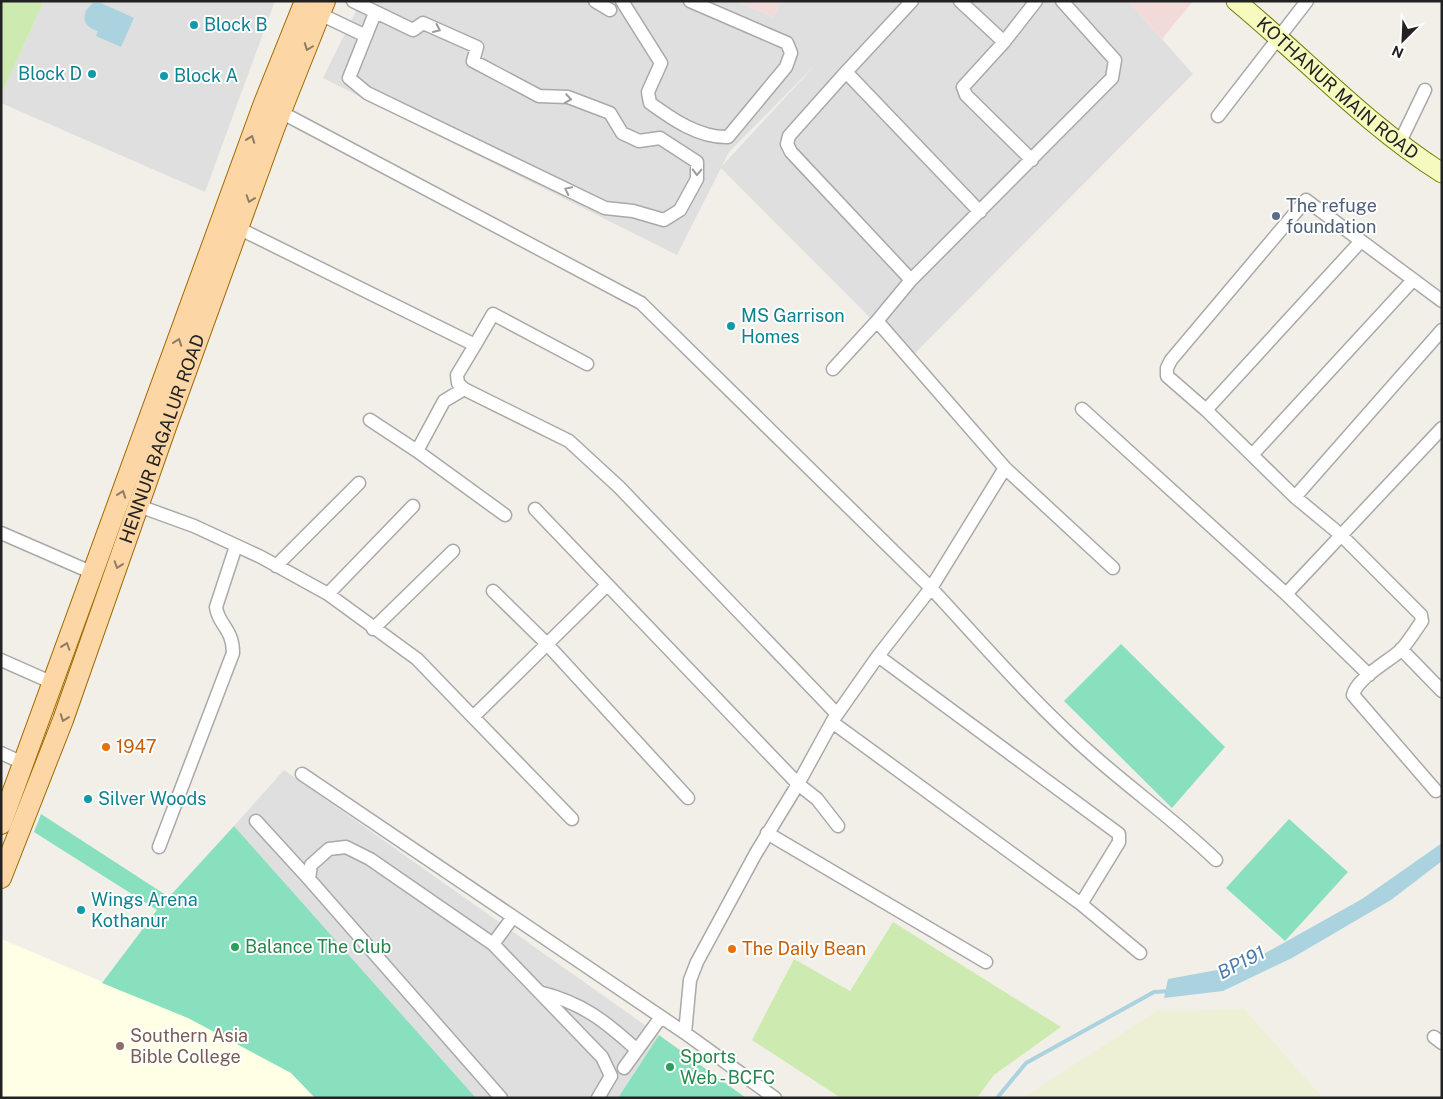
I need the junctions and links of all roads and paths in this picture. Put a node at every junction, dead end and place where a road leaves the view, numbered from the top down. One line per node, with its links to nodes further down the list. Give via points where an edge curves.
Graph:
1 (305, 1): 20 (main road, HENNUR BAGALUR ROAD)
2 (353, 1): 14 (street)
3 (595, 1): 13 (street)
4 (622, 1): 5 (street, via 660,63 648,92 650,104 677,122 717,138 728,137 786,67 791,54 787,43)
5 (690, 1)
6 (912, 1): 18 (street)
7 (960, 1): 17 (street)
8 (1036, 1): 17 (street)
9 (1062, 1): 24 (street, via 1115,60 1115,69 1112,78)
10 (1236, 1): 16 (main road, KOTHANUR MAIN ROAD)
11 (1307, 1): 16 (street)
12 (323, 8): 15 (street); 21 (main road, HENNUR BAGALUR ROAD, one-way to 21)
13 (610, 10)
14 (375, 13): 15 (street); 15 (street, one-way to 15, via 413,30 423,23 477,47 473,61 539,96 568,97 610,113 622,133 639,141 660,138 697,162 698,179 680,210 664,220 633,211 605,208 367,93 349,78)
15 (366, 36)
16 (1279, 37): 22 (street); 23 (main road, KOTHANUR MAIN ROAD, via 1343,98)
17 (1004, 42): 24 (street, via 963,87 966,96)
18 (846, 72): 26 (street); 29 (street, via 789,136 787,144)
19 (1425, 90): 23 (street)
20 (264, 103): 21 (street); 57 (main road, HENNUR BAGALUR ROAD, one-way to 20)
21 (282, 112): 27 (main road, HENNUR BAGALUR ROAD, one-way to 27); 59 (street, via 641,303)
22 (1218, 116)
23 (1399, 144): 25 (main road, KOTHANUR MAIN ROAD)
24 (1032, 160): 26 (street)
25 (1442, 172)
26 (980, 212): 29 (street)
27 (240, 229): 34 (street); 47 (main road, HENNUR BAGALUR ROAD)
28 (1361, 241): 30 (street); 39 (street); 39 (street, via 1306,200 1167,368 1167,376)
29 (911, 280): 32 (street)
30 (1413, 280): 31 (street); 43 (street)
31 (1442, 301)
32 (877, 321): 36 (street); 44 (street)
33 (1442, 330): 46 (street)
34 (475, 345): 35 (street, via 493,314); 37 (street, via 457,375 458,383)
35 (587, 364)
36 (833, 369)
37 (464, 388): 42 (street, via 444,401); 72 (street, via 569,441 618,487)
38 (1082, 409): 62 (street)
39 (1206, 410): 43 (street)
40 (370, 420): 42 (street)
41 (1442, 428): 52 (street)
42 (417, 451): 50 (street)
43 (1252, 455): 46 (street)
44 (1005, 468): 56 (street); 59 (street)
45 (359, 483): 55 (street)
46 (1295, 497): 52 (street)
47 (139, 506): 53 (street); 86 (main road, HENNUR BAGALUR ROAD, one-way to 86, via 63,720)
48 (413, 506): 61 (street)
49 (535, 509): 58 (street)
50 (505, 515)
51 (1, 533): 57 (street)
52 (1341, 535): 62 (street); 65 (street, via 1421,615 1422,621)
53 (236, 546): 55 (street); 84 (street, via 216,607 233,640 233,653)
54 (453, 551): 63 (street)
55 (276, 566): 61 (street)
56 (1113, 568)
57 (93, 573): 69 (main road, HENNUR BAGALUR ROAD, one-way to 57)
58 (607, 586): 64 (street); 76 (street)
59 (931, 588): 66 (street); 85 (street, via 1044,710 1094,757)
60 (493, 590): 64 (street)
61 (328, 594): 63 (street)
62 (1286, 594): 68 (street)
63 (373, 628): 71 (street, via 417,659)
64 (546, 643): 71 (street); 78 (street)
65 (1401, 649): 68 (street); 70 (street)
66 (878, 656): 72 (street); 88 (street, via 1119,834 1119,842)
67 (1, 660): 69 (street)
68 (1370, 675): 77 (street, via 1354,691 1355,701)
69 (53, 683): 74 (main road, HENNUR BAGALUR ROAD)
70 (1442, 691)
71 (473, 717): 79 (street)
72 (834, 717): 76 (street); 88 (street)
73 (1, 753): 74 (street)
74 (23, 764): 81 (main road, HENNUR BAGALUR ROAD)
75 (302, 774): 89 (street)
76 (798, 784): 82 (street, via 816,799); 83 (street)
77 (1436, 791)
78 (688, 798)
79 (572, 819)
80 (256, 821): 87 (street)
81 (1, 824)
82 (838, 826)
83 (767, 833): 92 (street); 95 (street, via 697,962 690,980)
84 (159, 848)
85 (1216, 860)
86 (1, 878)
87 (309, 879): 90 (street, via 311,865 329,849 346,847 370,859); 98 (street)
88 (1081, 904): 91 (street)
89 (513, 917): 90 (street); 94 (street)
90 (493, 944): 93 (street)
91 (1140, 953)
92 (986, 962)
93 (539, 992): 96 (street, via 568,999 608,1024); 99 (street, via 602,1057 611,1076)
94 (661, 1017): 95 (street); 96 (street)
95 (685, 1034): 100 (street)
96 (638, 1050): 97 (street)
97 (624, 1068)
98 (501, 1098)
99 (598, 1098)
100 (775, 1098)

